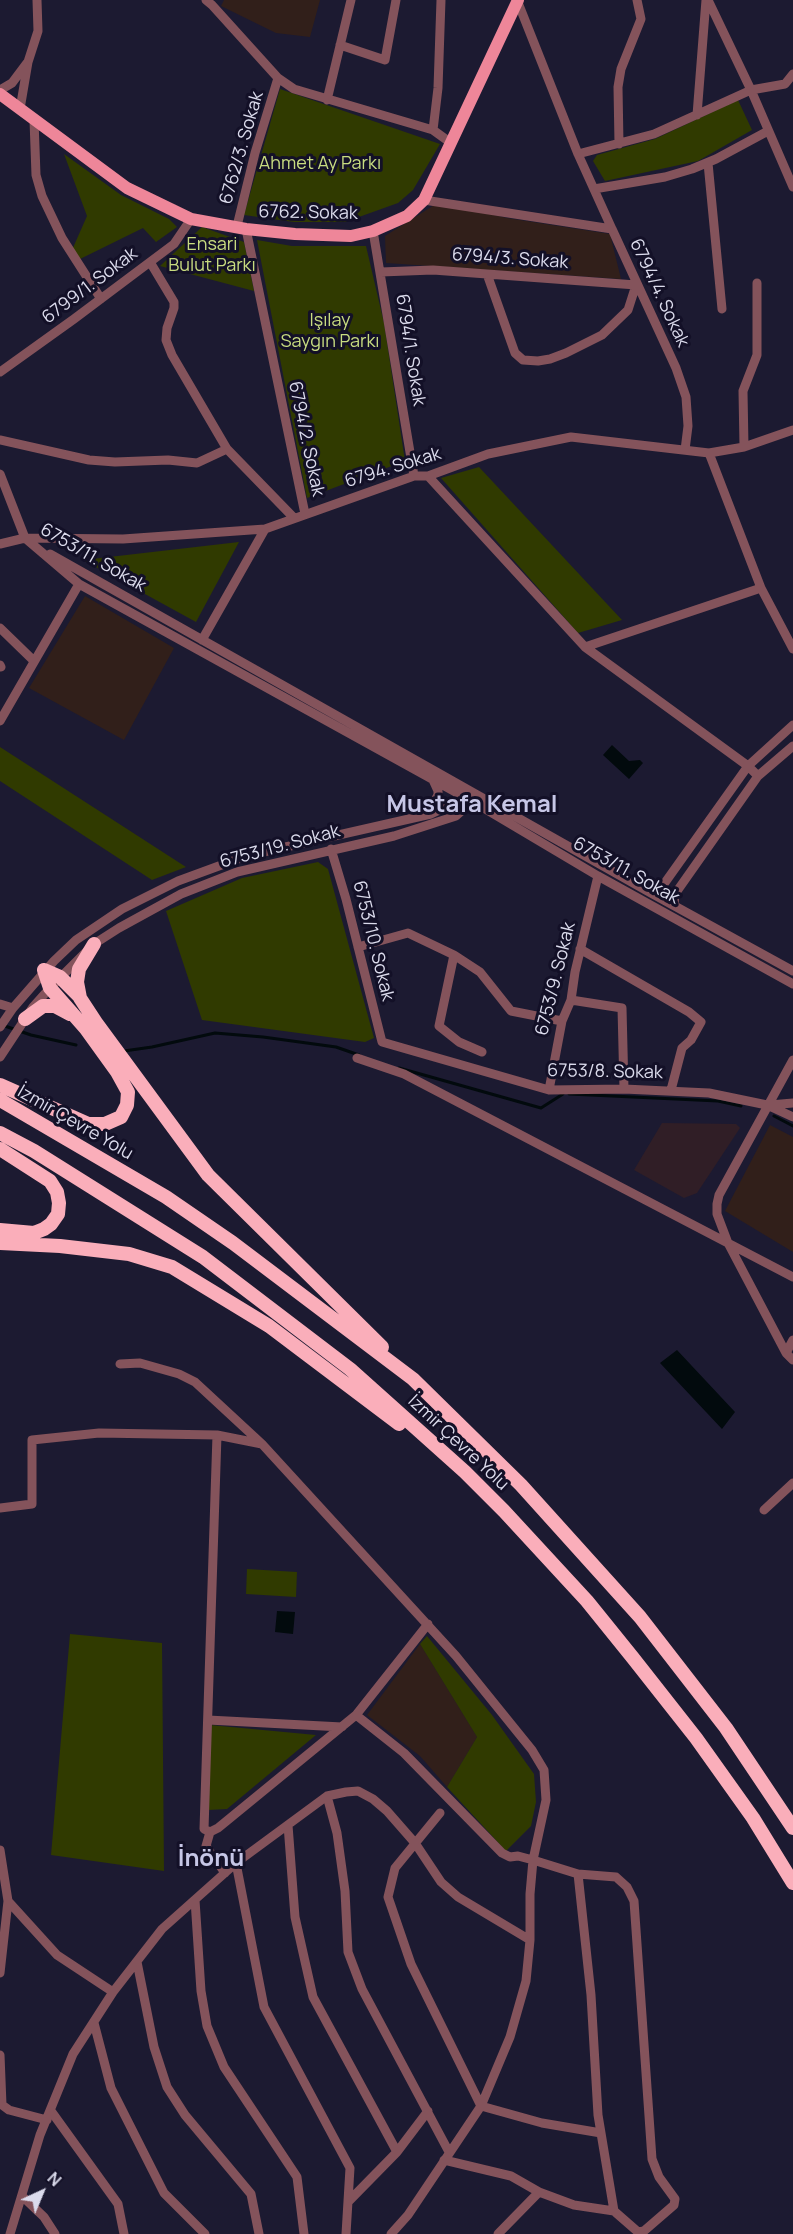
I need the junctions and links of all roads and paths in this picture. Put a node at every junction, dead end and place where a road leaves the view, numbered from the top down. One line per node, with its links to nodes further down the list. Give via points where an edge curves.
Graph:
1 (36, 0): 10 (street, via 38,31)
2 (351, 0): 9 (street)
3 (396, 0): 9 (street, via 385,60)
4 (441, 0): 20 (street)
5 (518, 0): 22 (main road, 6762. Sokak); 24 (street)
6 (637, 0): 23 (street, via 642,19 624,59 618,87)
7 (707, 0): 14 (street); 18 (street)
8 (211, 2): 12 (street)
9 (340, 45): 16 (street)
10 (28, 62): 15 (street); 17 (street)
11 (793, 74): 13 (street)
12 (279, 78): 16 (street, via 294,89); 30 (street, 6762/3. Sokak, via 255,153)
13 (789, 83): 14 (street)
14 (751, 90): 18 (street); 21 (street)
15 (0, 92): 17 (main road, 6762. Sokak)
16 (327, 100): 20 (street)
17 (20, 109): 19 (main road, 6762. Sokak)
18 (697, 115): 23 (street)
19 (34, 120): 29 (main road, 6762. Sokak, via 127,188); 38 (street, via 36,175 42,196 62,238)
20 (433, 130): 22 (street)
21 (768, 131): 25 (street); 26 (street)
22 (451, 143): 28 (main road, 6762. Sokak)
23 (619, 144): 24 (street)
24 (578, 154): 27 (street)
25 (708, 163): 27 (street, via 664,177); 39 (street)
26 (793, 187)
27 (594, 189): 31 (street)
28 (424, 200): 31 (street, 6794/4. Sokak); 32 (main road, 6762. Sokak, via 407,216)
29 (190, 219): 30 (main road, 6762. Sokak); 33 (street, 6799/1. Sokak, via 174,244)
30 (242, 228): 32 (main road, 6762. Sokak, via 351,236); 50 (street, 6794/2. Sokak)
31 (612, 230): 37 (street, 6794/4. Sokak)
32 (373, 231): 34 (street, 6794/1. Sokak)
33 (150, 262): 38 (street, 6799/1. Sokak); 44 (street, via 174,302 166,340 172,355)
34 (381, 272): 35 (street, 6794/3. Sokak); 48 (street, 6794/1. Sokak)
35 (487, 273): 37 (street, 6794/3. Sokak); 37 (street, via 516,353 523,360 550,359 602,335 628,310)
36 (757, 283): 43 (street, via 757,355 743,391)
37 (636, 285): 45 (street, 6794/4. Sokak, via 686,397)
38 (101, 299): 40 (street, 6799/1. Sokak)
39 (722, 309)
40 (0, 372)
41 (793, 430): 43 (street, 6794. Sokak)
42 (0, 440): 44 (street, via 115,462 197,463)
43 (744, 447): 46 (street, 6794. Sokak)
44 (227, 449): 51 (street)
45 (685, 450): 46 (street, 6794. Sokak); 49 (street, 6794. Sokak, via 571,437 488,454)
46 (709, 453): 56 (street)
47 (0, 474): 53 (street)
48 (414, 476): 49 (street, 6794. Sokak); 50 (street, 6794. Sokak)
49 (428, 476): 59 (street)
50 (305, 514): 51 (street, 6794. Sokak)
51 (294, 518): 52 (street, 6794. Sokak)
52 (265, 529): 53 (street, 6794. Sokak, via 123,539); 58 (street)
53 (25, 538): 54 (street, 6794. Sokak); 55 (street, 6753/11. Sokak); 58 (street, 6753/11. Sokak)
54 (0, 544)
55 (79, 584): 61 (street); 67 (street, 6753/11. Sokak)
56 (760, 588): 59 (street); 60 (street)
57 (0, 628): 61 (street)
58 (202, 640): 68 (street, 6753/11. Sokak)
59 (585, 647): 65 (street)
60 (793, 648)
61 (34, 661): 62 (street)
62 (0, 721)
63 (793, 725): 65 (street)
64 (793, 746): 66 (street)
65 (748, 766): 66 (street); 74 (street, via 664,885)
66 (758, 776): 75 (street, via 675,894)
67 (433, 780): 68 (street, 6753/11. Sokak); 70 (street, via 438,795)
68 (466, 793): 69 (street, 6753/11. Sokak); 70 (street, via 450,805); 71 (street, via 466,807); 74 (street, 6753/11. Sokak)
69 (487, 811): 71 (street, 6753/19. Sokak); 73 (street, 6753/11. Sokak)
70 (421, 816): 80 (street, via 246,856 178,881 122,909 76,940)
71 (456, 816): 72 (street, 6753/19. Sokak, via 394,836)
72 (331, 849): 76 (street, 6753/19. Sokak, via 237,872 182,894); 77 (street, 6753/10. Sokak)
73 (598, 876): 78 (street, 6753/9. Sokak); 83 (street, 6753/11. Sokak)
74 (651, 893): 75 (street, 6753/11. Sokak)
75 (674, 905): 81 (street, 6753/11. Sokak)
76 (94, 944): 82 (street, 6753/19. Sokak); 85 (highway, via 79,969)
77 (358, 947): 79 (street, via 408,933); 93 (street, 6753/10. Sokak)
78 (580, 948): 86 (street, 6753/9. Sokak); 101 (street, via 700,1022 682,1048)
79 (454, 955): 90 (street, via 480,972 511,1011); 94 (street, via 439,1026 459,1042)
80 (44, 970): 82 (highway); 84 (highway); 88 (street)
81 (793, 971)
82 (60, 977): 84 (street, 6753/19. Sokak); 85 (highway)
83 (793, 984)
84 (50, 988): 89 (highway); 91 (street, 6753/19. Sokak)
85 (80, 998): 115 (highway, via 208,1175)
86 (572, 1000): 90 (street, 6753/9. Sokak); 99 (street, via 622,1008)
87 (0, 1004): 88 (street)
88 (10, 1012): 92 (street)
89 (75, 1017): 91 (highway, via 55,1005 44,1006); 98 (highway, via 128,1092 121,1117 105,1124 88,1124)
90 (562, 1022): 100 (street, 6753/9. Sokak)
91 (22, 1024): 95 (street, 6753/19. Sokak)
92 (0, 1028)
93 (382, 1042): 100 (street, 6753/8. Sokak)
94 (483, 1052)
95 (0, 1058)
96 (357, 1058): 110 (street, via 404,1074)
97 (793, 1059): 104 (street)
98 (0, 1085)
99 (624, 1089): 100 (street, 6753/8. Sokak); 101 (street, 6753/8. Sokak)
100 (549, 1090)
101 (671, 1090): 104 (street, 6753/8. Sokak)
102 (0, 1100): 115 (highway, İzmir Çevre Yolu, via 166,1197)
103 (793, 1102): 104 (street)
104 (767, 1105): 105 (street, 6753/8. Sokak); 110 (street, via 719,1195 717,1214)
105 (793, 1117)
106 (0, 1133): 118 (highway, İzmir Çevre Yolu, via 203,1257 350,1369)
107 (0, 1149): 108 (highway, via 51,1181 59,1203 58,1214 44,1229 34,1233)
108 (0, 1230)
109 (0, 1243): 118 (highway, via 129,1254 172,1267 269,1326)
110 (728, 1243): 111 (street); 113 (street)
111 (793, 1277)
112 (793, 1340): 113 (street)
113 (790, 1357)
114 (120, 1364): 117 (street, via 140,1363 195,1382)
115 (413, 1379): 129 (highway, İzmir Çevre Yolu, via 521,1485 640,1617 726,1728)
116 (217, 1435): 117 (street); 120 (street, via 99,1433 32,1440 32,1504); 124 (street)
117 (262, 1444): 122 (street)
118 (465, 1472): 137 (highway, İzmir Çevre Yolu, via 587,1601 633,1658 696,1738)
119 (793, 1483): 121 (street)
120 (0, 1508)
121 (764, 1510)
122 (428, 1624): 123 (street); 133 (street, via 532,1750 544,1770 546,1800)
123 (356, 1715): 125 (street); 133 (street, via 404,1753 502,1853)
124 (208, 1720): 125 (street); 130 (street, via 203,1822 204,1829)
125 (342, 1727): 130 (street)
126 (327, 1796): 128 (street); 131 (street, via 358,1791 387,1811); 147 (street, via 345,1891 348,1952 362,1989)
127 (440, 1813): 131 (street)
128 (288, 1826): 134 (street); 150 (street, via 295,1917 313,1997)
129 (793, 1828)
130 (210, 1832): 135 (street, via 206,1846)
131 (415, 1843): 140 (street, via 441,1882 458,1897); 146 (street, via 395,1868 388,1897 411,1964)
132 (0, 1850): 139 (street)
133 (533, 1860): 136 (street); 140 (street)
134 (236, 1863): 135 (street); 154 (street, via 264,2007 350,2168)
135 (225, 1873): 138 (street)
136 (578, 1874): 149 (street); 155 (street, via 615,1876 634,1901 652,2159 675,2199 674,2205 644,2231 638,2232)
137 (793, 1883)
138 (195, 1900): 141 (street, via 162,1929); 161 (street, via 207,2026 224,2067 297,2177)
139 (8, 1901): 142 (street); 143 (street, via 57,1955)
140 (530, 1940): 146 (street, via 526,1981 510,2037)
141 (137, 1962): 143 (street); 160 (street, via 152,2038 167,2087 250,2194)
142 (0, 1973)
143 (113, 1992): 144 (street)
144 (94, 2023): 148 (street, via 73,2054); 159 (street, via 111,2088 164,2193)
145 (0, 2055): 148 (street, via 2,2105 9,2110)
146 (481, 2106): 149 (street, via 542,2123); 151 (street)
147 (428, 2111): 150 (street); 151 (street)
148 (49, 2115): 153 (street); 158 (street, via 118,2204)
149 (601, 2133): 155 (street)
150 (398, 2152): 154 (street)
151 (446, 2156): 152 (street, via 511,2176); 163 (street)
152 (539, 2192): 155 (street, via 574,2205); 164 (street)
153 (22, 2196): 156 (street); 157 (street)
154 (348, 2202): 162 (street)
155 (614, 2211)
156 (10, 2234)
157 (55, 2234)
158 (124, 2234)
159 (205, 2234)
160 (259, 2234)
161 (304, 2234)
162 (346, 2234)
163 (391, 2234)
164 (498, 2234)

